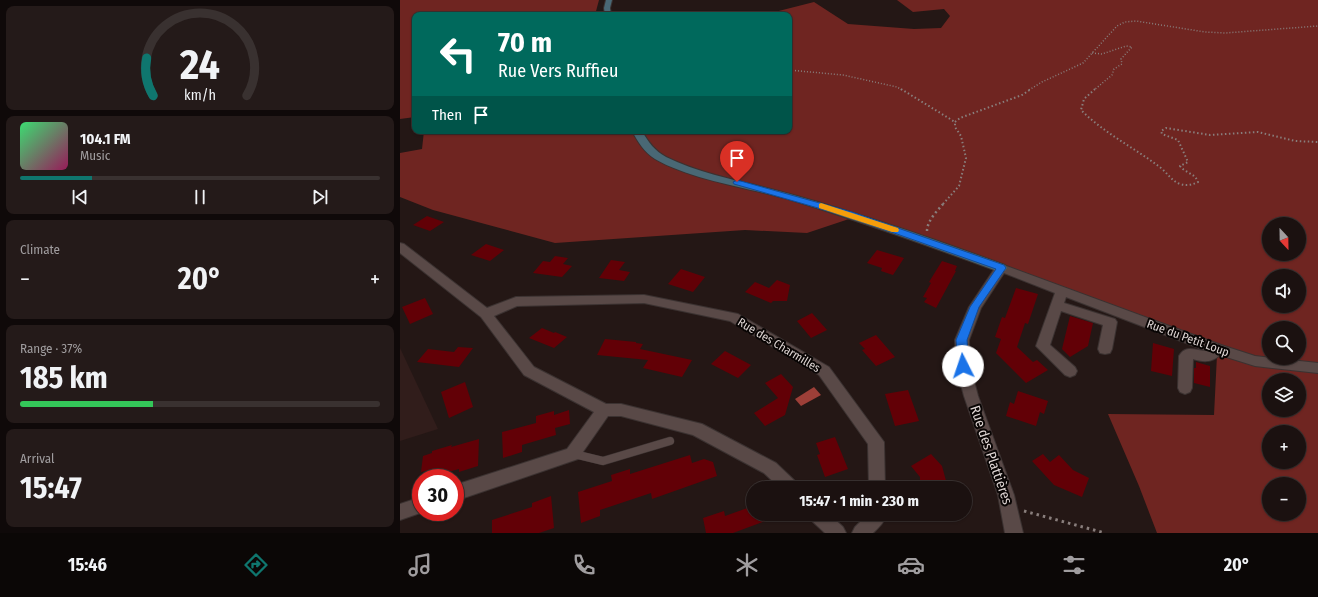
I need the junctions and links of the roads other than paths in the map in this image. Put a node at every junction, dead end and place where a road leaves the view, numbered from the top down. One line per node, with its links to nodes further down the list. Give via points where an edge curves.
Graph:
1 (609, 0): 2 (street)
2 (608, 12)
3 (639, 134): 5 (street, via 645,146 662,159 697,173 849,214)
4 (400, 247): 8 (street)
5 (1001, 268): 6 (street, Rue du Petit Loup); 26 (street, Rue des Plattières, via 974,307 962,340 963,366 1006,495)
6 (1062, 290): 7 (street); 10 (street, Rue du Petit Loup)
7 (1057, 305): 9 (street, via 1110,322); 12 (street, via 1042,346)
8 (486, 314): 14 (street, via 529,371); 18 (street, Rue des Charmilles, via 516,302 644,299 733,317 824,371 876,442)
9 (1105, 349)
10 (1217, 349): 11 (street, Rue du Petit Loup, via 1255,361); 13 (street, via 1210,356 1190,353 1186,356)
11 (1318, 368)
12 (1070, 370)
13 (1185, 388)
14 (604, 410): 16 (street); 17 (street, via 620,410 697,429 770,468)
15 (670, 441): 16 (lane, via 603,461)
16 (572, 454): 19 (street)
17 (784, 481)
18 (877, 481)
19 (464, 490)
20 (412, 508): 21 (street)
21 (400, 512)
22 (824, 521): 24 (street)
23 (873, 521): 25 (street)
24 (837, 533)
25 (861, 533)
26 (1014, 533)

